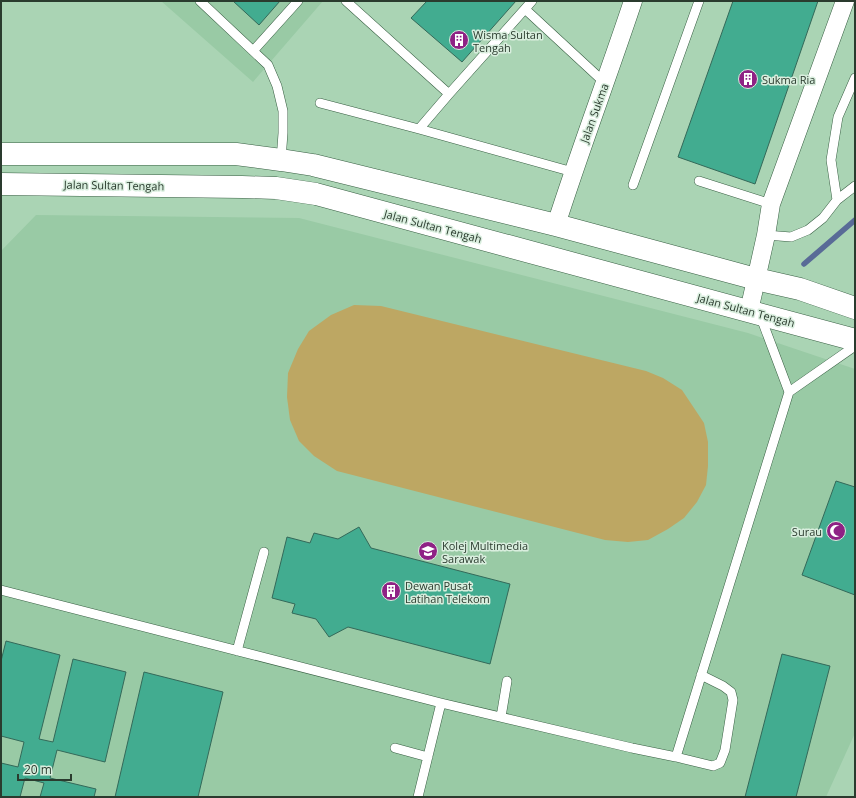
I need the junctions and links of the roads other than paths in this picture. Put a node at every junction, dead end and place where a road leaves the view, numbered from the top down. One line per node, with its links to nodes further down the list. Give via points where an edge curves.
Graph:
1 (200, 1): 9 (lane)
2 (298, 1): 9 (lane)
3 (346, 1): 12 (lane)
4 (532, 1): 8 (lane)
5 (633, 1): 11 (street, Jalan Sukma)
6 (700, 1): 20 (lane)
7 (845, 1): 23 (street)
8 (525, 9): 11 (lane); 12 (lane)
9 (253, 51): 16 (lane, via 268,65 277,86 283,110)
10 (855, 78): 22 (lane, via 838,117 830,160)
11 (605, 83): 17 (street, Jalan Sukma)
12 (449, 94): 14 (lane)
13 (320, 103): 14 (lane)
14 (419, 129): 17 (lane)
15 (5, 153): 16 (main road, via 236,154)
16 (281, 160): 24 (main road, via 346,172)
17 (573, 172): 24 (street, Jalan Sukma)
18 (699, 181): 23 (lane)
19 (2, 184): 28 (main road, Jalan Sultan Tengah, via 256,187 316,194)
20 (634, 185)
21 (855, 186): 22 (lane)
22 (837, 200): 25 (lane, via 823,218 808,230 791,237)
23 (771, 204): 25 (street)
24 (556, 225): 26 (main road)
25 (766, 235): 26 (street)
26 (756, 279): 27 (main road, via 800,289); 28 (street)
27 (855, 308)
28 (754, 313): 29 (main road, Jalan Sultan Tengah); 31 (lane)
29 (855, 340)
30 (855, 346): 31 (lane)
31 (789, 392): 35 (lane)
32 (264, 552): 34 (lane)
33 (1, 590): 34 (lane)
34 (237, 651): 37 (lane)
35 (701, 676): 41 (lane); 41 (lane, via 723,686 730,692 733,700 725,750 720,763 713,766)
36 (507, 681): 38 (lane)
37 (442, 703): 38 (lane); 40 (lane)
38 (500, 717): 41 (lane)
39 (395, 748): 40 (lane)
40 (428, 757): 42 (lane)
41 (676, 757)
42 (418, 797)

